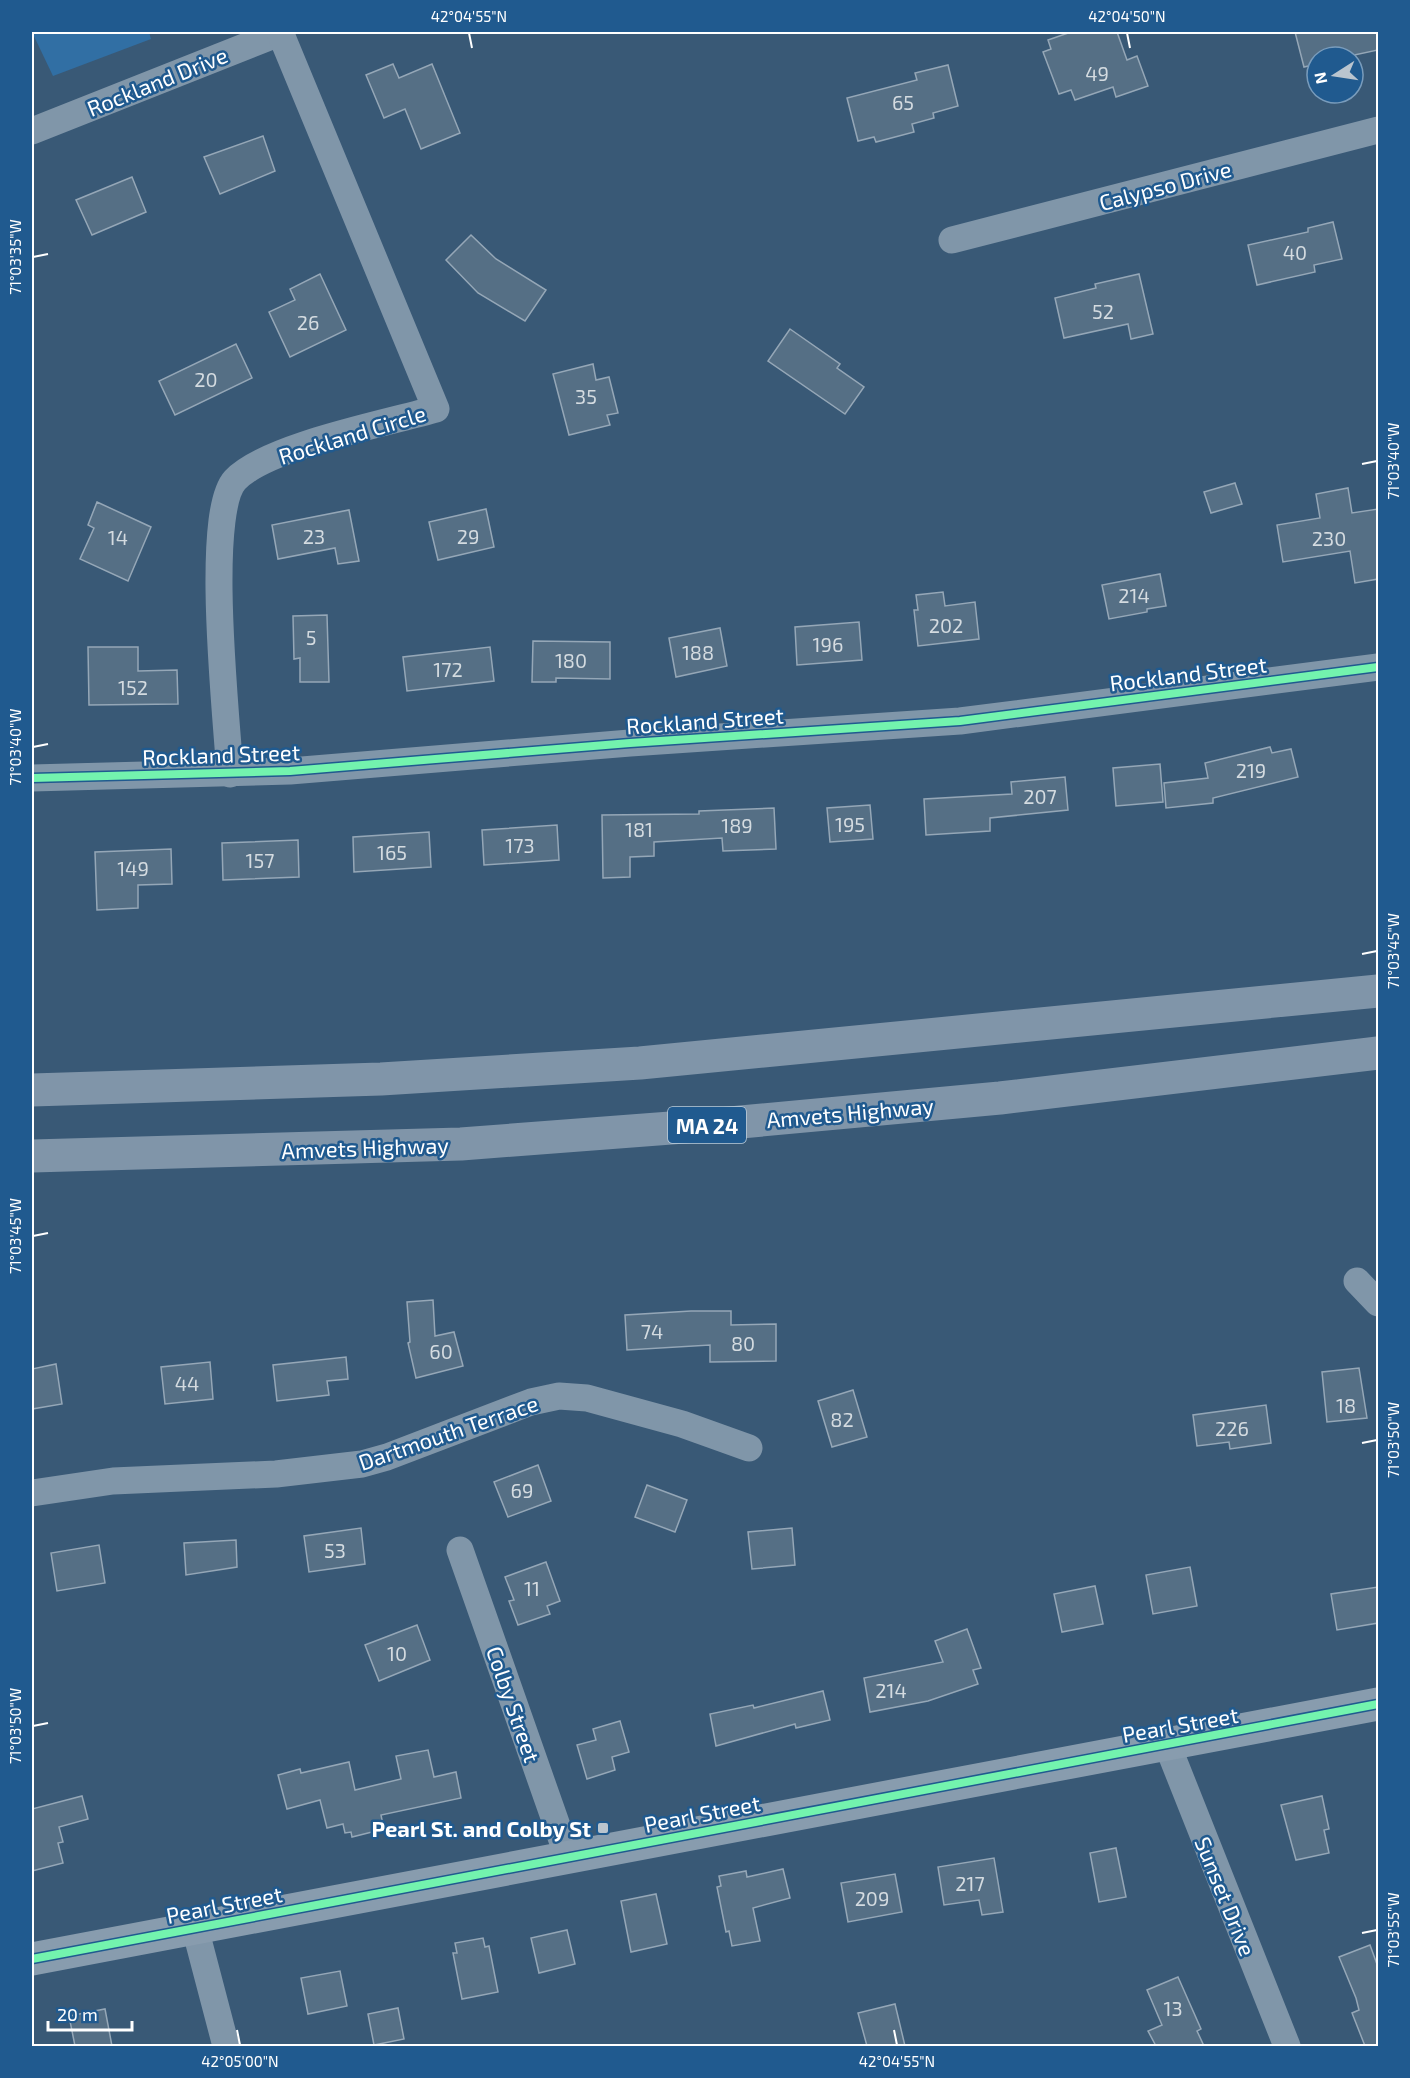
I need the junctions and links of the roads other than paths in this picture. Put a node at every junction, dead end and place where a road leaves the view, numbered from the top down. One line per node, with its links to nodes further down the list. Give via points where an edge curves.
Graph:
1 (281, 32): 3 (street, Rockland Drive); 6 (street, Rockland Circle, via 436,409 288,450 253,466 234,481 223,502 218,561)
2 (1378, 129): 4 (street, Calypso Drive)
3 (32, 131)
4 (952, 240)
5 (1378, 667): 6 (street, Rockland Street, via 960,721)
6 (230, 774): 7 (street, Rockland Street)
7 (32, 778)
8 (1378, 991): 10 (highway, via 640,1063 381,1079)
9 (1378, 1053): 11 (highway, Amvets Highway / MA 24, via 1000,1098 697,1126 461,1144)
10 (32, 1090)
11 (32, 1156)
12 (1357, 1281): 13 (street)
13 (1378, 1304)
14 (750, 1448): 15 (street, Dartmouth Terrace, via 586,1398 559,1396 531,1402 362,1464 276,1474 113,1481)
15 (32, 1493)
16 (460, 1550): 19 (street, Colby Street)
17 (1378, 1704): 18 (street, Pearl Street)
18 (1167, 1744): 19 (street, Pearl Street); 23 (street, Sunset Drive)
19 (568, 1857): 20 (street, Pearl Street)
20 (195, 1928): 21 (street, Pearl Street); 22 (street)
21 (32, 1959)
22 (226, 2046)
23 (1287, 2046)

